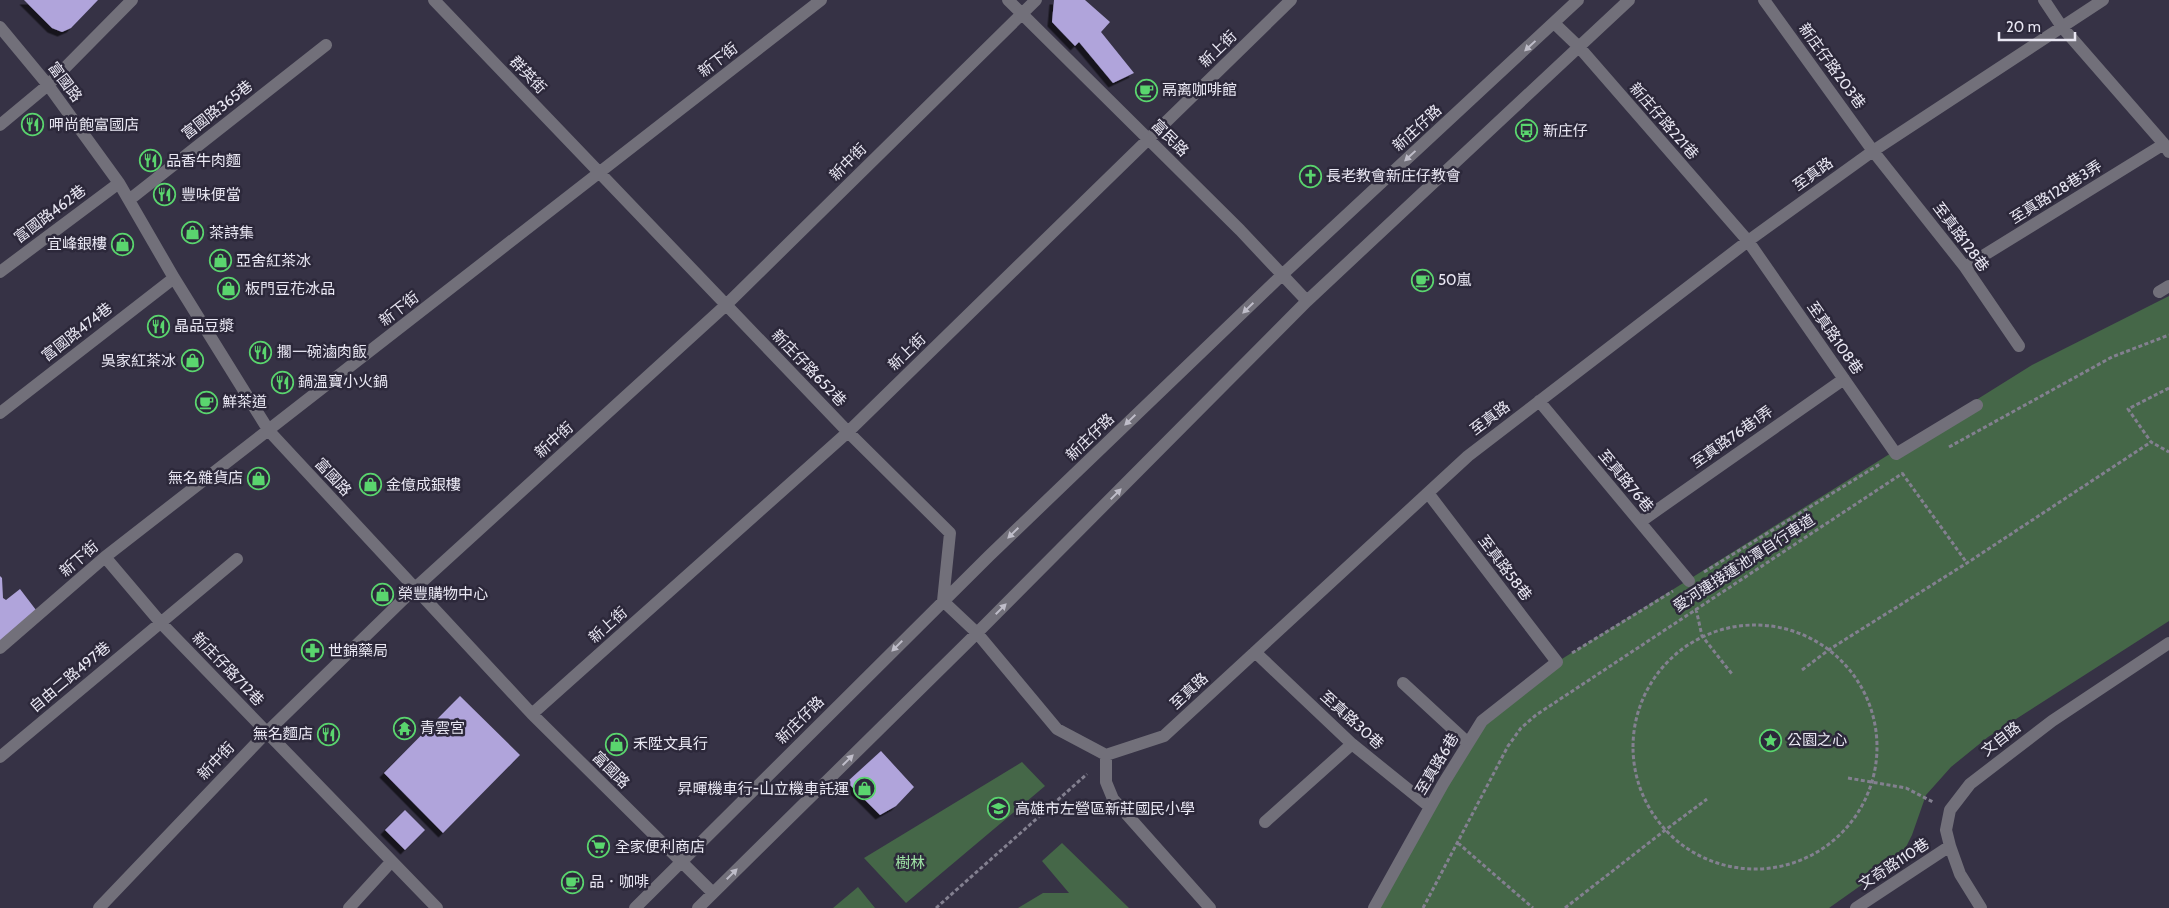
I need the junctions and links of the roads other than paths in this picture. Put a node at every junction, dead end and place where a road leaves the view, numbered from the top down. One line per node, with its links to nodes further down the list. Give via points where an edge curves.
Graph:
1 (132, 0): 18 (street)
2 (434, 0): 23 (street, 群英街)
3 (821, 0): 23 (street, 新下街)
4 (1008, 0): 12 (street, 富民路)
5 (1036, 0): 12 (street, 新中街)
6 (1291, 0): 20 (street, 新上街)
7 (1578, 0): 13 (street, 新庄仔路)
8 (1628, 0): 17 (street)
9 (1764, 0): 22 (street, 新庄仔路203巷)
10 (2044, 0): 15 (street)
11 (2103, 0): 15 (street, 至真路)
12 (1022, 13): 20 (street, 富民路); 32 (street, 新中街)
13 (1554, 23): 17 (street, 新庄仔路221巷); 29 (street, 新庄仔路, one-way to 29)
14 (0, 27): 18 (street, 富國路)
15 (2062, 28): 21 (street); 22 (street, 至真路)
16 (326, 45): 25 (street, 富國路365巷)
17 (1579, 47): 26 (street, 新庄仔路221巷); 31 (street)
18 (48, 85): 19 (street); 24 (street, 富國路)
19 (0, 125)
20 (1149, 139): 29 (street, 富民路); 39 (street, 新上街)
21 (2166, 148): 27 (street, 至真路128巷3弄)
22 (1873, 151): 26 (street, 至真路); 27 (street, 至真路128巷)
23 (599, 173): 32 (street, 新庄仔路652巷); 38 (street, 新下街)
24 (119, 183): 25 (street, 富國路); 28 (street, 富國路462巷)
25 (129, 200): 30 (street, 富國路)
26 (1748, 242): 34 (street, 至真路108巷); 35 (street, 至真路)
27 (1965, 267): 33 (street, 至真路128巷)
28 (0, 272)
29 (1283, 274): 31 (street, 富民路); 46 (street, 新庄仔路, one-way to 46)
30 (174, 278): 37 (street, 富國路474巷); 38 (street, 富國路)
31 (1308, 301): 48 (street, one-way to 31)
32 (726, 305): 39 (street, 新庄仔路652巷); 45 (street, 新中街)
33 (2019, 346)
34 (1844, 379): 36 (street, 至真路108巷, via 1896,454); 41 (street, 至真路76巷1弄)
35 (1539, 401): 40 (street, 至真路, via 1468,456); 41 (street, 至真路76巷)
36 (1977, 405)
37 (0, 413)
38 (269, 431): 42 (street, 新下街); 45 (street, 富國路)
39 (848, 432): 46 (street, 新庄仔路652巷, via 950,533); 54 (street, 新上街)
40 (1428, 493): 51 (street, 至真路); 52 (street, 至真路58巷)
41 (1640, 522): 44 (street, 至真路76巷)
42 (105, 557): 47 (street, 新庄仔路712巷); 50 (street, 新下街)
43 (237, 559): 47 (street, 自由二路497巷)
44 (1689, 581)
45 (414, 589): 54 (street, 富國路); 55 (street, 新中街)
46 (942, 601): 48 (street); 64 (street, 新庄仔路, one-way to 64)
47 (161, 623): 55 (street, 新庄仔路712巷); 59 (street, 自由二路497巷)
48 (977, 634): 58 (street, via 1057,729); 65 (street, one-way to 48)
49 (2169, 643): 62 (street, 文自路, via 2052,720 1970,784 1950,810 1946,830)
50 (0, 648)
51 (1255, 652): 56 (street, 至真路30巷); 58 (street, 至真路, via 1164,736)
52 (1557, 662): 57 (street, 至真路6巷, via 1482,721)
53 (1403, 683): 57 (street)
54 (532, 714): 64 (street, 富國路)
55 (267, 732): 63 (street, 新庄仔路712巷); 66 (street, 新中街)
56 (1352, 744): 60 (street, 至真路30巷); 61 (street)
57 (1468, 744): 60 (street, 至真路6巷)
58 (1106, 755): 71 (street, via 1106,782 1113,799)
59 (0, 757)
60 (1430, 807): 72 (street, 至真路6巷)
61 (1265, 822)
62 (1950, 846): 73 (street, 文奇路110巷); 74 (street, via 1960,874)
63 (391, 862): 67 (street); 68 (street, 新庄仔路712巷)
64 (681, 863): 65 (street, 富國路); 69 (street, 新庄仔路)
65 (713, 893): 70 (street)
66 (99, 908)
67 (349, 908)
68 (437, 908)
69 (635, 908)
70 (698, 908)
71 (1210, 908)
72 (1374, 908)
73 (1856, 908)
74 (1981, 908)

